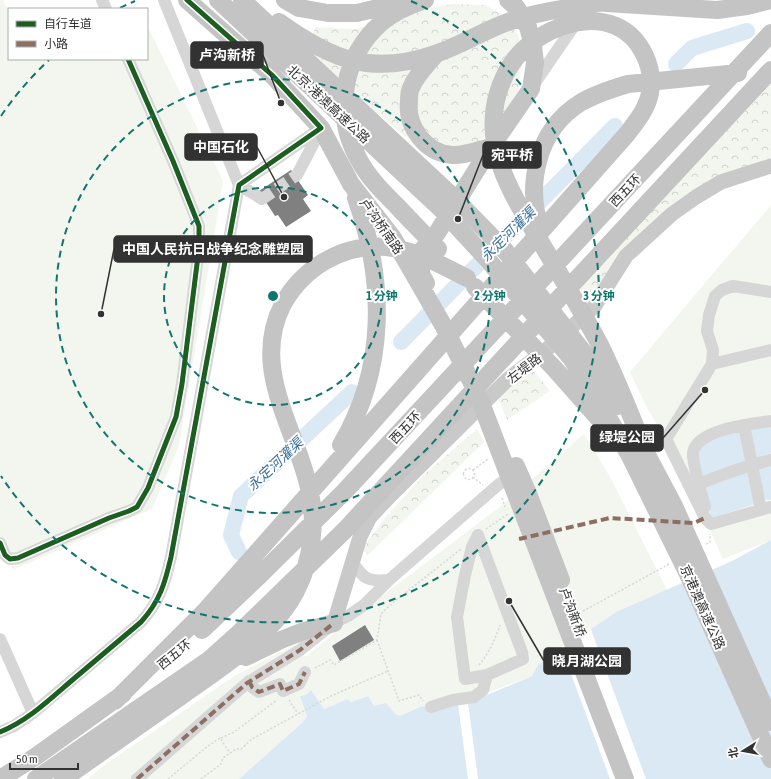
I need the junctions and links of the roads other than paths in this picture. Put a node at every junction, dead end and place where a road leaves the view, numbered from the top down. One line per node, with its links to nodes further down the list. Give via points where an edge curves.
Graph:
1 (164, 0): 23 (street)
2 (187, 0): 19 (highway, 卢沟桥南路, via 272,75)
3 (218, 0): 26 (highway, 北京-港澳高速公路)
4 (242, 0): 26 (highway, 北京-港澳高速公路)
5 (247, 0): 14 (highway, via 320,49 358,62 394,63)
6 (286, 0): 7 (highway, via 299,8 328,13 357,13 382,7)
7 (396, 0)
8 (425, 0): 31 (highway, via 404,7 383,21 361,46 348,74 344,106 346,126 359,161 369,176)
9 (508, 0): 18 (highway, 卢沟桥南路, via 516,7 528,27 533,45 535,63)
10 (567, 0): 12 (highway)
11 (771, 0): 12 (highway, via 717,10)
12 (598, 1): 14 (highway, via 533,15 488,30); 18 (street)
13 (771, 33): 54 (highway, 西五环, via 344,492 189,642)
14 (436, 54): 20 (highway, via 419,74 410,90 410,121 417,136 437,151 451,155)
15 (128, 60): 45 (street, via 199,226 182,384 176,416 148,488 137,507 18,558 10,559 5,555)
16 (771, 65): 29 (highway, via 746,72 628,84 594,96 566,114 547,139 538,159 534,180 534,204)
17 (771, 70): 61 (highway, 西五环, via 345,530 260,612 209,660)
18 (531, 89): 20 (highway, 卢沟桥南路)
19 (321, 128): 22 (street); 23 (street); 24 (highway, 卢沟桥南路)
20 (491, 147): 27 (highway, 卢沟桥南路)
21 (771, 166): 46 (main road, 左堤路, via 722,182 672,214 650,233 626,256 594,307 508,380 370,517)
22 (297, 175)
23 (238, 184): 25 (street); 56 (street, via 171,557 159,598 141,622)
24 (352, 184): 28 (highway, 卢沟桥南路); 41 (highway, via 364,222 374,269 378,307 376,337 371,370 361,405 346,437)
25 (262, 199)
26 (445, 201): 37 (highway, via 503,248 584,353)
27 (437, 233): 28 (highway, via 416,241); 30 (highway, 卢沟桥南路, via 424,248)
28 (393, 238): 30 (highway, 卢沟桥南路)
29 (550, 258): 37 (highway, via 599,343 623,394); 41 (highway, via 515,199 504,175 494,136 493,112 512,63 536,40 561,26 580,22 593,21 617,26 636,42 649,65 650,94 644,110 636,122 529,245)
30 (419, 276): 40 (highway, 卢沟桥南路, via 448,321 471,364 498,447)
31 (467, 278): 37 (highway); 50 (highway, via 407,250 375,247 344,253 324,262 308,273 287,297 274,325 272,366 278,397 310,489 313,528 311,547 297,591 287,607 260,636)
32 (771, 292): 34 (street, via 733,286 715,296 707,331 713,350)
33 (771, 350): 34 (street)
34 (712, 364): 44 (street, via 666,439 705,518 711,524)
35 (771, 421): 36 (street)
36 (744, 425): 39 (street); 42 (street, via 703,438 694,446 693,455)
37 (637, 452): 57 (highway, 京港澳高速公路, via 678,513); 59 (highway, 京港澳高速公路, via 688,574)
38 (771, 460): 39 (street)
39 (752, 465): 42 (street); 44 (street)
40 (514, 474): 43 (highway, 卢沟桥南路); 47 (street)
41 (322, 477): 54 (highway, via 206,610)
42 (699, 484): 44 (street, via 706,512 711,520)
43 (521, 493): 64 (highway, 卢沟新桥); 65 (highway, 卢沟新桥)
44 (767, 505)
45 (0, 543)
46 (352, 561): 47 (street, via 365,578 376,581); 48 (main road, 左堤路)
47 (389, 580): 48 (street, via 364,605)
48 (334, 623): 50 (highway, via 281,640); 53 (street, via 300,650)
49 (0, 639): 56 (street)
50 (214, 672): 62 (highway)
51 (305, 672): 53 (street, via 298,684 284,692 280,684 259,692)
52 (487, 674): 52 (street, via 523,659 478,534 472,547 457,617 464,679); 55 (street, via 483,690 474,697)
53 (249, 681): 63 (street)
54 (114, 701): 60 (highway, 西五环)
55 (430, 707)
56 (33, 713): 58 (street)
57 (771, 722)
58 (0, 732)
59 (771, 759)
60 (0, 779)
61 (36, 779)
62 (64, 779)
63 (137, 779)
64 (624, 779)
65 (637, 779)

